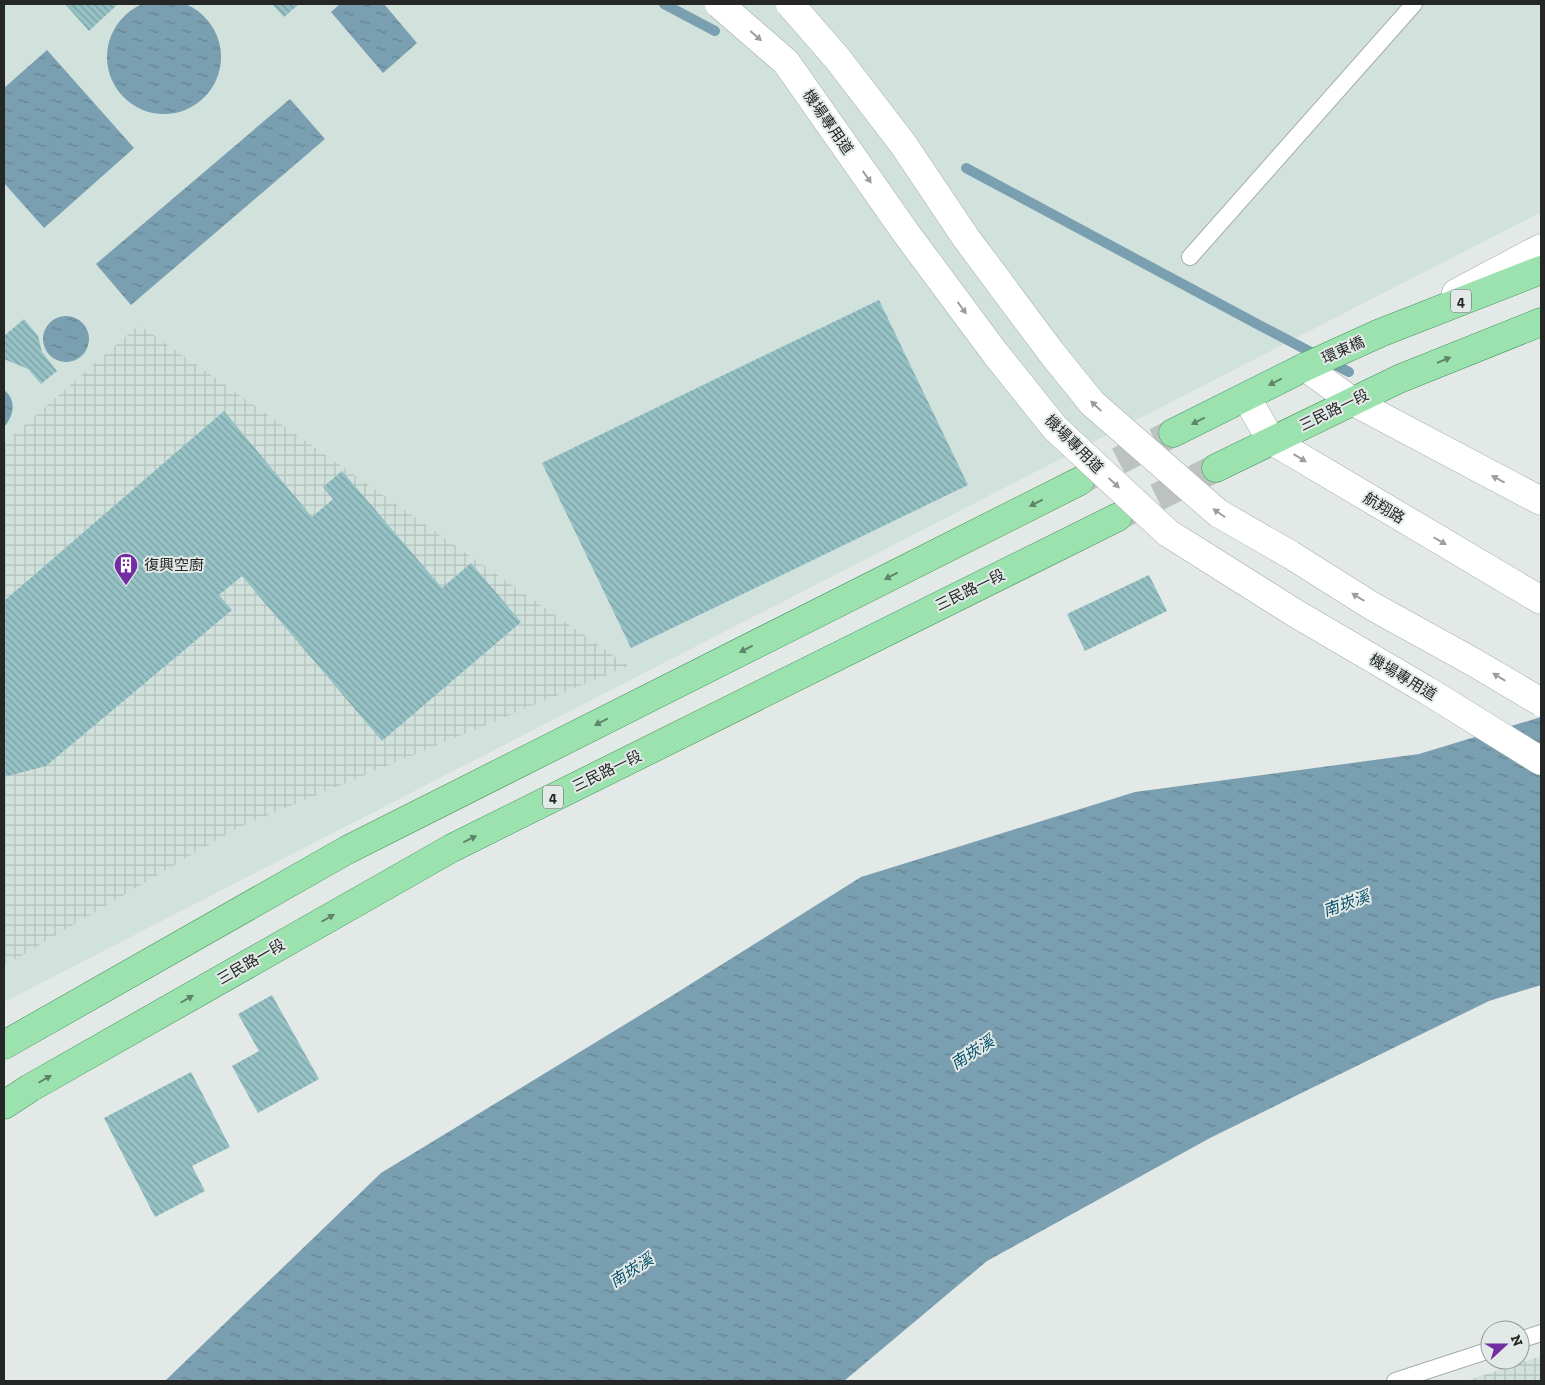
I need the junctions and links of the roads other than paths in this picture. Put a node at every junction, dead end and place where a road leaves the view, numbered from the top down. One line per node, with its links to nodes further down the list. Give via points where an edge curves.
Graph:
1 (719, 4): 20 (street, 機場專用道, one-way to 20, bridge, via 786,62 924,257 1055,428 1168,533)
2 (790, 4): 19 (street, one-way to 2, bridge, via 1218,513 1092,403 966,238 904,144)
3 (1414, 4): 5 (lane)
4 (1541, 248): 8 (street)
5 (1190, 256)
6 (1541, 270): 8 (main road, 4)
7 (1541, 322): 11 (main road, 三民路一段, one-way to 7, via 1399,379)
8 (1380, 333): 9 (main road, 環東橋 / 4)
9 (1305, 367): 10 (main road, 4, one-way to 10); 11 (street)
10 (1246, 397): 12 (main road, 4, one-way to 12); 13 (street, 航翔路)
11 (1352, 402): 13 (main road, 三民路一段); 16 (street, one-way to 11)
12 (1173, 434)
13 (1271, 440): 14 (main road, 三民路一段); 18 (street, 航翔路, one-way to 18)
14 (1216, 468)
15 (1080, 481): 21 (main road, one-way to 21, via 347,850)
16 (1541, 501)
17 (1118, 517): 22 (main road, 三民路一段 / 4, one-way to 17, via 452,848)
18 (1541, 600)
19 (1541, 702)
20 (1541, 761)
21 (4, 1045)
22 (4, 1105)
23 (1480, 1353): 24 (lane)
24 (1395, 1381)

